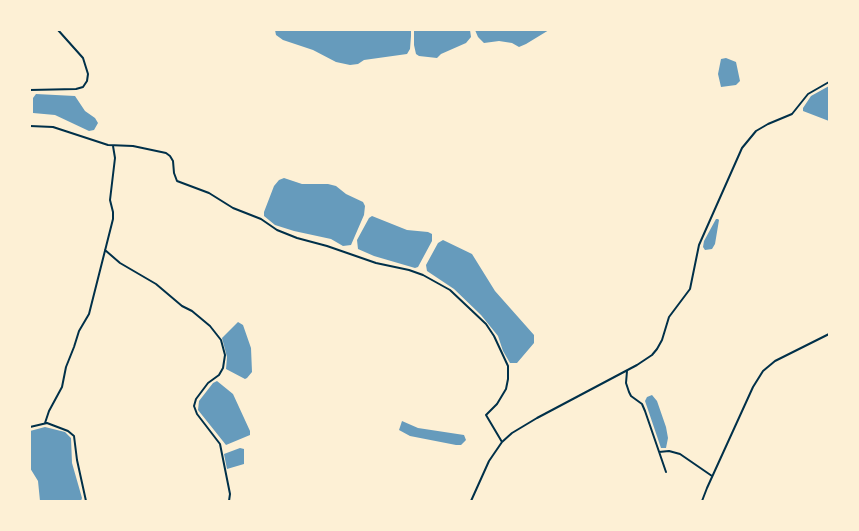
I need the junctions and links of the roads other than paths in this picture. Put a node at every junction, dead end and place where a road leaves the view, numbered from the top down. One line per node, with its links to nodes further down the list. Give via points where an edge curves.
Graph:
1 (58, 30): 3 (street, via 83,58 87,81 76,89)
2 (829, 82): 8 (street, via 806,96 792,114 762,127 747,141 702,237 690,289 669,317 657,349)
3 (30, 90)
4 (30, 126): 5 (street, via 52,127)
5 (113, 146): 6 (street, via 110,200 113,215); 11 (street, via 133,146 166,153 173,161 177,181 209,193 277,230 376,263 424,275 450,290 486,324 508,366 506,389 486,415)
6 (104, 250): 9 (street, via 89,314 79,331 62,387); 16 (street, via 192,311 221,340 225,355 223,368 208,383 194,406 218,440)
7 (829, 334): 14 (street, via 775,361 763,372)
8 (627, 370): 11 (street, via 522,426); 12 (street, via 629,392 642,404)
9 (44, 423): 10 (street); 15 (street, via 58,426 74,436)
10 (30, 427)
11 (502, 442): 17 (street, via 489,461)
12 (659, 452): 13 (street); 14 (street, via 680,454)
13 (666, 472)
14 (712, 476): 18 (street)
15 (86, 501)
16 (229, 501)
17 (471, 501)
18 (702, 501)

